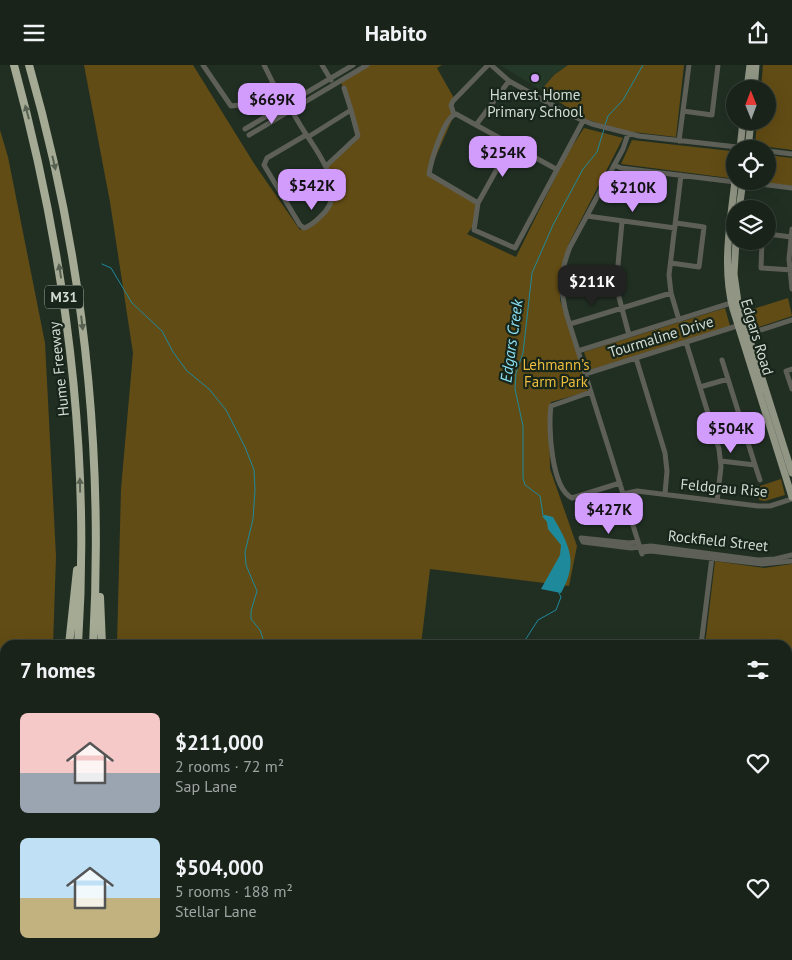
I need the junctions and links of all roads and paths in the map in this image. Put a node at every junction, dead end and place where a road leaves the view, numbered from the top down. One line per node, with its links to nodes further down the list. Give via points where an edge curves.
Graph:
1 (14, 65): 83 (highway, Hume Freeway / M31, one-way to 1, via 80,450 70,334 46,191)
2 (29, 65): 84 (highway, Hume Freeway / M31, one-way to 84, via 55,165 79,290 91,414)
3 (203, 65): 17 (street, via 231,106 240,105)
4 (264, 65): 17 (street)
5 (322, 65): 15 (street)
6 (353, 65): 15 (street)
7 (367, 65): 15 (street)
8 (489, 65): 16 (street); 23 (street, via 453,101)
9 (689, 65): 22 (street)
10 (718, 65): 22 (street, via 712,115)
11 (750, 65): 13 (main road)
12 (756, 65): 14 (main road)
13 (748, 80)
14 (755, 80)
15 (332, 81): 20 (street)
16 (509, 81): 24 (street); 25 (street)
17 (273, 83): 19 (street)
18 (344, 88): 21 (street)
19 (282, 94)
20 (290, 106): 26 (street); 28 (street); 29 (street)
21 (351, 111): 29 (street); 36 (street, via 358,134)
22 (683, 111): 30 (street)
23 (454, 115): 25 (street); 43 (street, via 439,139 429,175)
24 (583, 121): 27 (street); 37 (street)
25 (476, 125): 31 (street)
26 (245, 129)
27 (628, 134): 30 (street); 35 (street)
28 (249, 135)
29 (307, 136): 36 (street); 36 (street, via 267,159 264,165 304,228 328,209 332,183)
30 (679, 141): 32 (street)
31 (511, 144): 37 (street); 43 (street)
32 (726, 146)
33 (776, 152): 34 (street)
34 (792, 154)
35 (614, 165): 38 (street); 44 (street)
36 (326, 166)
37 (556, 169): 43 (street, via 518,246 512,248 474,230)
38 (681, 175): 39 (street); 46 (street)
39 (726, 180)
40 (776, 186): 41 (street)
41 (792, 188)
42 (738, 190): 56 (main road, Edgars Road, via 727,262)
43 (478, 203)
44 (587, 216): 45 (street); 61 (street, via 562,269 562,296)
45 (622, 222): 46 (street); 57 (street, via 616,279)
46 (675, 226): 52 (street); 52 (street, via 704,227 699,267)
47 (792, 229): 49 (street)
48 (776, 235): 49 (street)
49 (791, 237): 53 (street)
50 (736, 250): 60 (main road, Edgars Road, via 735,282)
51 (762, 250): 53 (street, via 761,268)
52 (671, 263): 55 (street)
53 (791, 270): 54 (street)
54 (792, 289)
55 (671, 293): 57 (street); 58 (street)
56 (731, 303): 58 (street); 60 (main road, Edgars Road)
57 (620, 309): 61 (street); 62 (street)
58 (679, 319): 62 (street)
59 (792, 320): 63 (street)
60 (741, 324): 63 (main road, Edgars Road); 64 (street, Tourmaline Drive)
61 (570, 325): 65 (street)
62 (628, 335): 65 (street)
63 (745, 335): 76 (main road, Edgars Road); 81 (main road, Edgars Road)
64 (686, 342): 66 (street, Tourmaline Drive); 71 (street)
65 (578, 351): 69 (street)
66 (636, 358): 69 (street, Tourmaline Drive); 80 (street, via 667,459)
67 (722, 360): 70 (street)
68 (792, 369): 72 (street, via 786,371)
69 (585, 374): 73 (street)
70 (728, 379): 71 (street); 75 (street)
71 (700, 387): 74 (street)
72 (792, 389)
73 (591, 392): 78 (street); 78 (street, via 551,406 555,470 570,497)
74 (721, 461): 75 (street); 82 (street)
75 (755, 465): 77 (street)
76 (792, 473)
77 (760, 479)
78 (620, 483): 79 (street)
79 (623, 494): 80 (street, Feldgrau Rise, via 636,491); 86 (street)
80 (664, 494): 82 (street, Feldgrau Rise)
81 (792, 498): 82 (street, Feldgrau Rise, via 764,506)
82 (717, 501)
83 (82, 533): 90 (highway); 91 (highway, Hume Freeway / M31)
84 (97, 533): 92 (highway, Hume Freeway / M31); 93 (highway)
85 (604, 542): 86 (street, Rockfield Street)
86 (641, 549): 88 (street, Rockfield Street, via 651,546)
87 (792, 555): 88 (street, Rockfield Street, via 764,560)
88 (712, 556): 89 (street, Rockfield Street, via 762,564); 94 (street)
89 (792, 561)
90 (70, 640)
91 (78, 640)
92 (93, 640)
93 (102, 640)
94 (702, 640)

